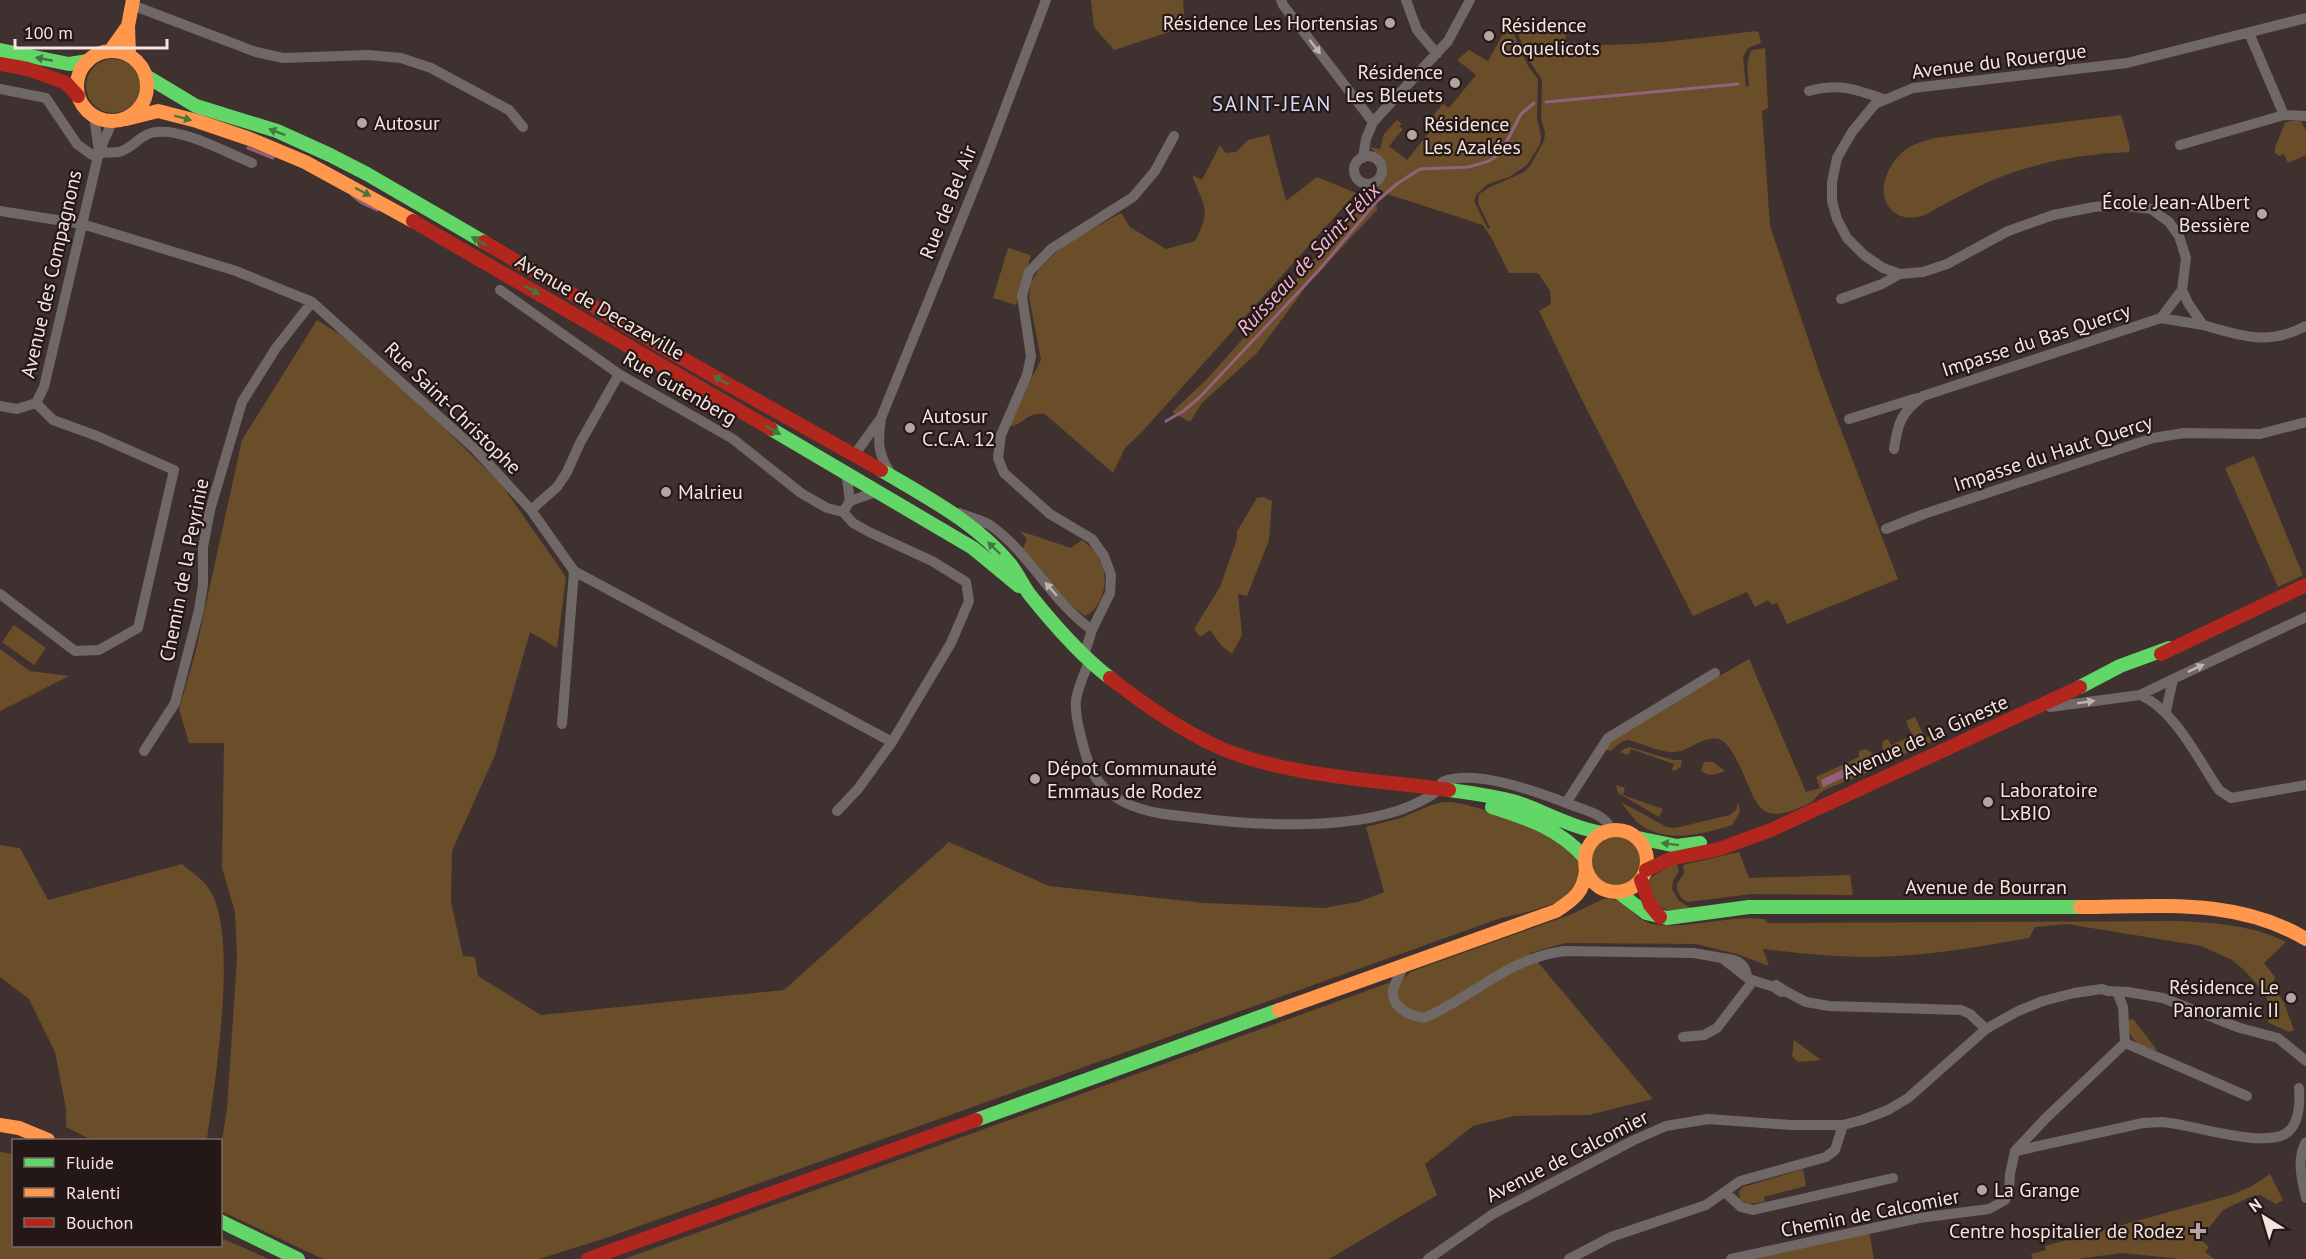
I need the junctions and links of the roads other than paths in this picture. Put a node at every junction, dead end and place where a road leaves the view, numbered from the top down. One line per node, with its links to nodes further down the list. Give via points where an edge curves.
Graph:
1 (1046, 0): 46 (street, Rue de Bel Air)
2 (1281, 0): 25 (street, one-way to 25)
3 (1406, 0): 11 (street, via 1417,30)
4 (1470, 0): 11 (street)
5 (133, 2): 7 (main road); 26 (street, via 256,52 283,58 401,58 431,68 509,110)
6 (2306, 18): 8 (street, Avenue du Rouergue)
7 (128, 26): 10 (main road); 12 (main road)
8 (2249, 33): 19 (street, Avenue du Rouergue, via 2127,63 1913,88); 20 (street)
9 (0, 50): 13 (main road, one-way to 9, via 69,64)
10 (110, 51): 12 (main road); 13 (main road)
11 (1437, 54): 25 (street)
12 (129, 55): 15 (main road)
13 (88, 60): 18 (main road, via 79,77)
14 (0, 64): 18 (main road, via 66,83)
15 (146, 76): 23 (main road, via 144,101); 50 (main road, Avenue de Decazeville, one-way to 15, via 330,155 277,131 196,106)
16 (0, 89): 29 (street, via 45,98 77,144 92,155)
17 (1809, 91): 19 (street, via 1828,86 1856,89)
18 (78, 96): 21 (main road)
19 (1883, 99): 34 (street, Avenue du Rouergue, via 1852,132 1837,158 1832,201 1847,238 1883,268)
20 (2284, 115): 22 (street); 28 (street)
21 (94, 116): 24 (main road); 29 (street, Avenue des Compagnons)
22 (2306, 116)
23 (126, 118): 24 (main road); 51 (main road, Avenue de Decazeville, one-way to 51, via 158,111 305,162)
24 (112, 122): 29 (street, Avenue des Compagnons)
25 (1373, 122): 30 (street)
26 (523, 127)
27 (1174, 136): 64 (street, via 1155,171 1133,197 1051,249 1029,272 1022,296 1031,356 1027,375 1001,435 998,458 1004,473 1050,514 1092,539 1104,556 1110,593)
28 (2180, 145)
29 (99, 152): 31 (street, via 119,152 150,134 172,132); 33 (street, Avenue des Compagnons)
30 (1363, 158)
31 (252, 163)
32 (0, 211): 33 (street, Rue Saint-Christophe)
33 (82, 225): 38 (street, Rue Saint-Christophe, via 218,265); 44 (street, Avenue des Compagnons, via 44,387)
34 (1900, 274): 36 (street, via 1947,264 2008,231 2053,215 2125,205 2151,209 2179,236 2186,258); 37 (street)
35 (500, 290): 42 (street, Rue Gutenberg)
36 (2182, 290): 39 (street, Impasse du Bas Quercy); 40 (street)
37 (1841, 299)
38 (312, 302): 56 (street, Rue Saint-Christophe, via 476,449); 73 (street, Chemin de la Peyrinie, via 276,348 242,402 210,510 199,610 175,703)
39 (2161, 318): 40 (street, Impasse du Bas Quercy); 43 (street, Impasse du Bas Quercy)
40 (2203, 325): 41 (street, via 2249,338 2274,338)
41 (2306, 326)
42 (619, 374): 56 (street, via 567,472 557,487); 57 (street, Rue Gutenberg, via 732,440 801,493)
43 (1923, 396): 47 (street, Impasse du Bas Quercy); 49 (street, Impasse du Bas Quercy, via 1906,410 1897,427)
44 (36, 403): 45 (street, via 17,409); 61 (street, via 53,420 174,470 138,628 99,650 75,651)
45 (0, 406)
46 (881, 418): 50 (street, Rue de Bel Air); 52 (street, Rue de Bel Air, via 878,445)
47 (1849, 419)
48 (2306, 422): 58 (street, Impasse du Haut Quercy, via 2260,434 2184,433 2153,438)
49 (1894, 449)
50 (855, 454): 52 (main road, Avenue de Decazeville)
51 (846, 471): 53 (main road, Avenue de Decazeville); 54 (street)
52 (892, 475): 55 (main road, Avenue de Decazeville)
53 (879, 491): 54 (street); 62 (main road, Avenue de Decazeville, via 973,548)
54 (850, 501): 57 (street)
55 (945, 508): 62 (main road, Avenue de Decazeville, one-way to 55, via 1011,565 991,544); 64 (street, one-way to 55, via 989,525)
56 (531, 510): 59 (street, Rue Saint-Christophe)
57 (843, 512): 72 (street, Rue Gutenberg, via 853,523 966,582 969,602 951,643)
58 (1886, 529)
59 (574, 571): 71 (street); 72 (street, Rue Saint-Christophe)
60 (2306, 585): 69 (main road, Avenue de la Gineste, via 2169,648 2115,668)
61 (0, 594)
62 (1029, 594): 65 (main road, Avenue de Decazeville)
63 (2306, 617): 67 (street, one-way to 63)
64 (1092, 630): 65 (street)
65 (1086, 658): 75 (main road, Avenue de Decazeville, via 1154,711 1219,747 1270,764); 75 (street, via 1076,702 1079,731 1094,775 1108,791 1128,804 1151,812 1236,823 1325,822 1367,819 1406,808)
66 (1715, 673): 76 (street, via 1608,738)
67 (2173, 679): 68 (street); 70 (street)
68 (2140, 695): 69 (street, one-way to 68); 70 (street)
69 (2032, 710): 78 (main road, Avenue de la Gineste)
70 (2166, 711): 74 (street, via 2219,790 2231,798)
71 (562, 724)
72 (892, 742): 77 (street)
73 (144, 751)
74 (2306, 785)
75 (1440, 788): 76 (street, via 1442,782 1452,778 1492,780); 79 (main road, Avenue de Decazeville, via 1518,803 1583,830); 81 (main road, Avenue de Decazeville, via 1562,834)
76 (1566, 803): 79 (street, via 1609,822)
77 (837, 811)
78 (1791, 820): 80 (main road, one-way to 80, via 1689,845); 82 (main road, via 1737,844 1670,859)
79 (1607, 831): 80 (main road, via 1623,830); 81 (main road, via 1591,843)
80 (1638, 838): 82 (main road, via 1647,853)
81 (1585, 864): 83 (main road, via 1594,883); 84 (main road, via 1585,886 1579,897)
82 (1644, 875): 83 (main road, via 1630,889); 85 (main road, via 1650,904)
83 (1613, 892): 84 (main road, via 1569,910); 85 (main road, via 1646,913)
84 (1556, 911): 87 (main road)
85 (1660, 917): 86 (main road, Avenue de Bourran, via 1749,907 2211,907 2261,917)
86 (2306, 939)
87 (1403, 968): 88 (street, via 1393,991 1394,1001 1405,1012 1424,1018 1518,963 1564,951 1694,953 1733,959 1741,963); 106 (main road)
88 (1750, 978): 90 (street, via 1806,1002 1829,1006 1961,1010); 91 (street, via 1717,1028 1704,1035)
89 (2118, 992): 90 (street, Avenue de Calcomier, via 2102,988 2043,1001); 92 (street); 93 (street, Avenue de Calcomier, via 2163,998 2240,1028 2278,1038)
90 (1986, 1029): 97 (street, Avenue de Calcomier, via 1908,1098 1888,1110)
91 (1683, 1037)
92 (2125, 1043): 95 (street); 100 (street)
93 (2306, 1061)
94 (2299, 1088): 100 (street, via 2300,1104 2294,1124 2284,1134 2260,1138 2163,1122 2143,1123)
95 (2247, 1096)
96 (0, 1125): 98 (main road)
97 (1843, 1125): 102 (street, via 1835,1150 1826,1157 1740,1181); 107 (street, Avenue de Calcomier, via 1708,1119 1666,1126 1493,1214)
98 (46, 1139)
99 (2306, 1142): 103 (street, via 2300,1170)
100 (2015, 1151): 109 (street, Chemin de Calcomier, via 2009,1192 2005,1200 1989,1209 1919,1218)
101 (1893, 1178): 102 (street, via 1753,1210 1741,1207)
102 (1726, 1193): 108 (street, via 1706,1205 1611,1236)
103 (2306, 1198)
104 (222, 1222): 105 (main road)
105 (298, 1259)
106 (588, 1259)
107 (1428, 1259)
108 (1569, 1259)
109 (1731, 1259)

